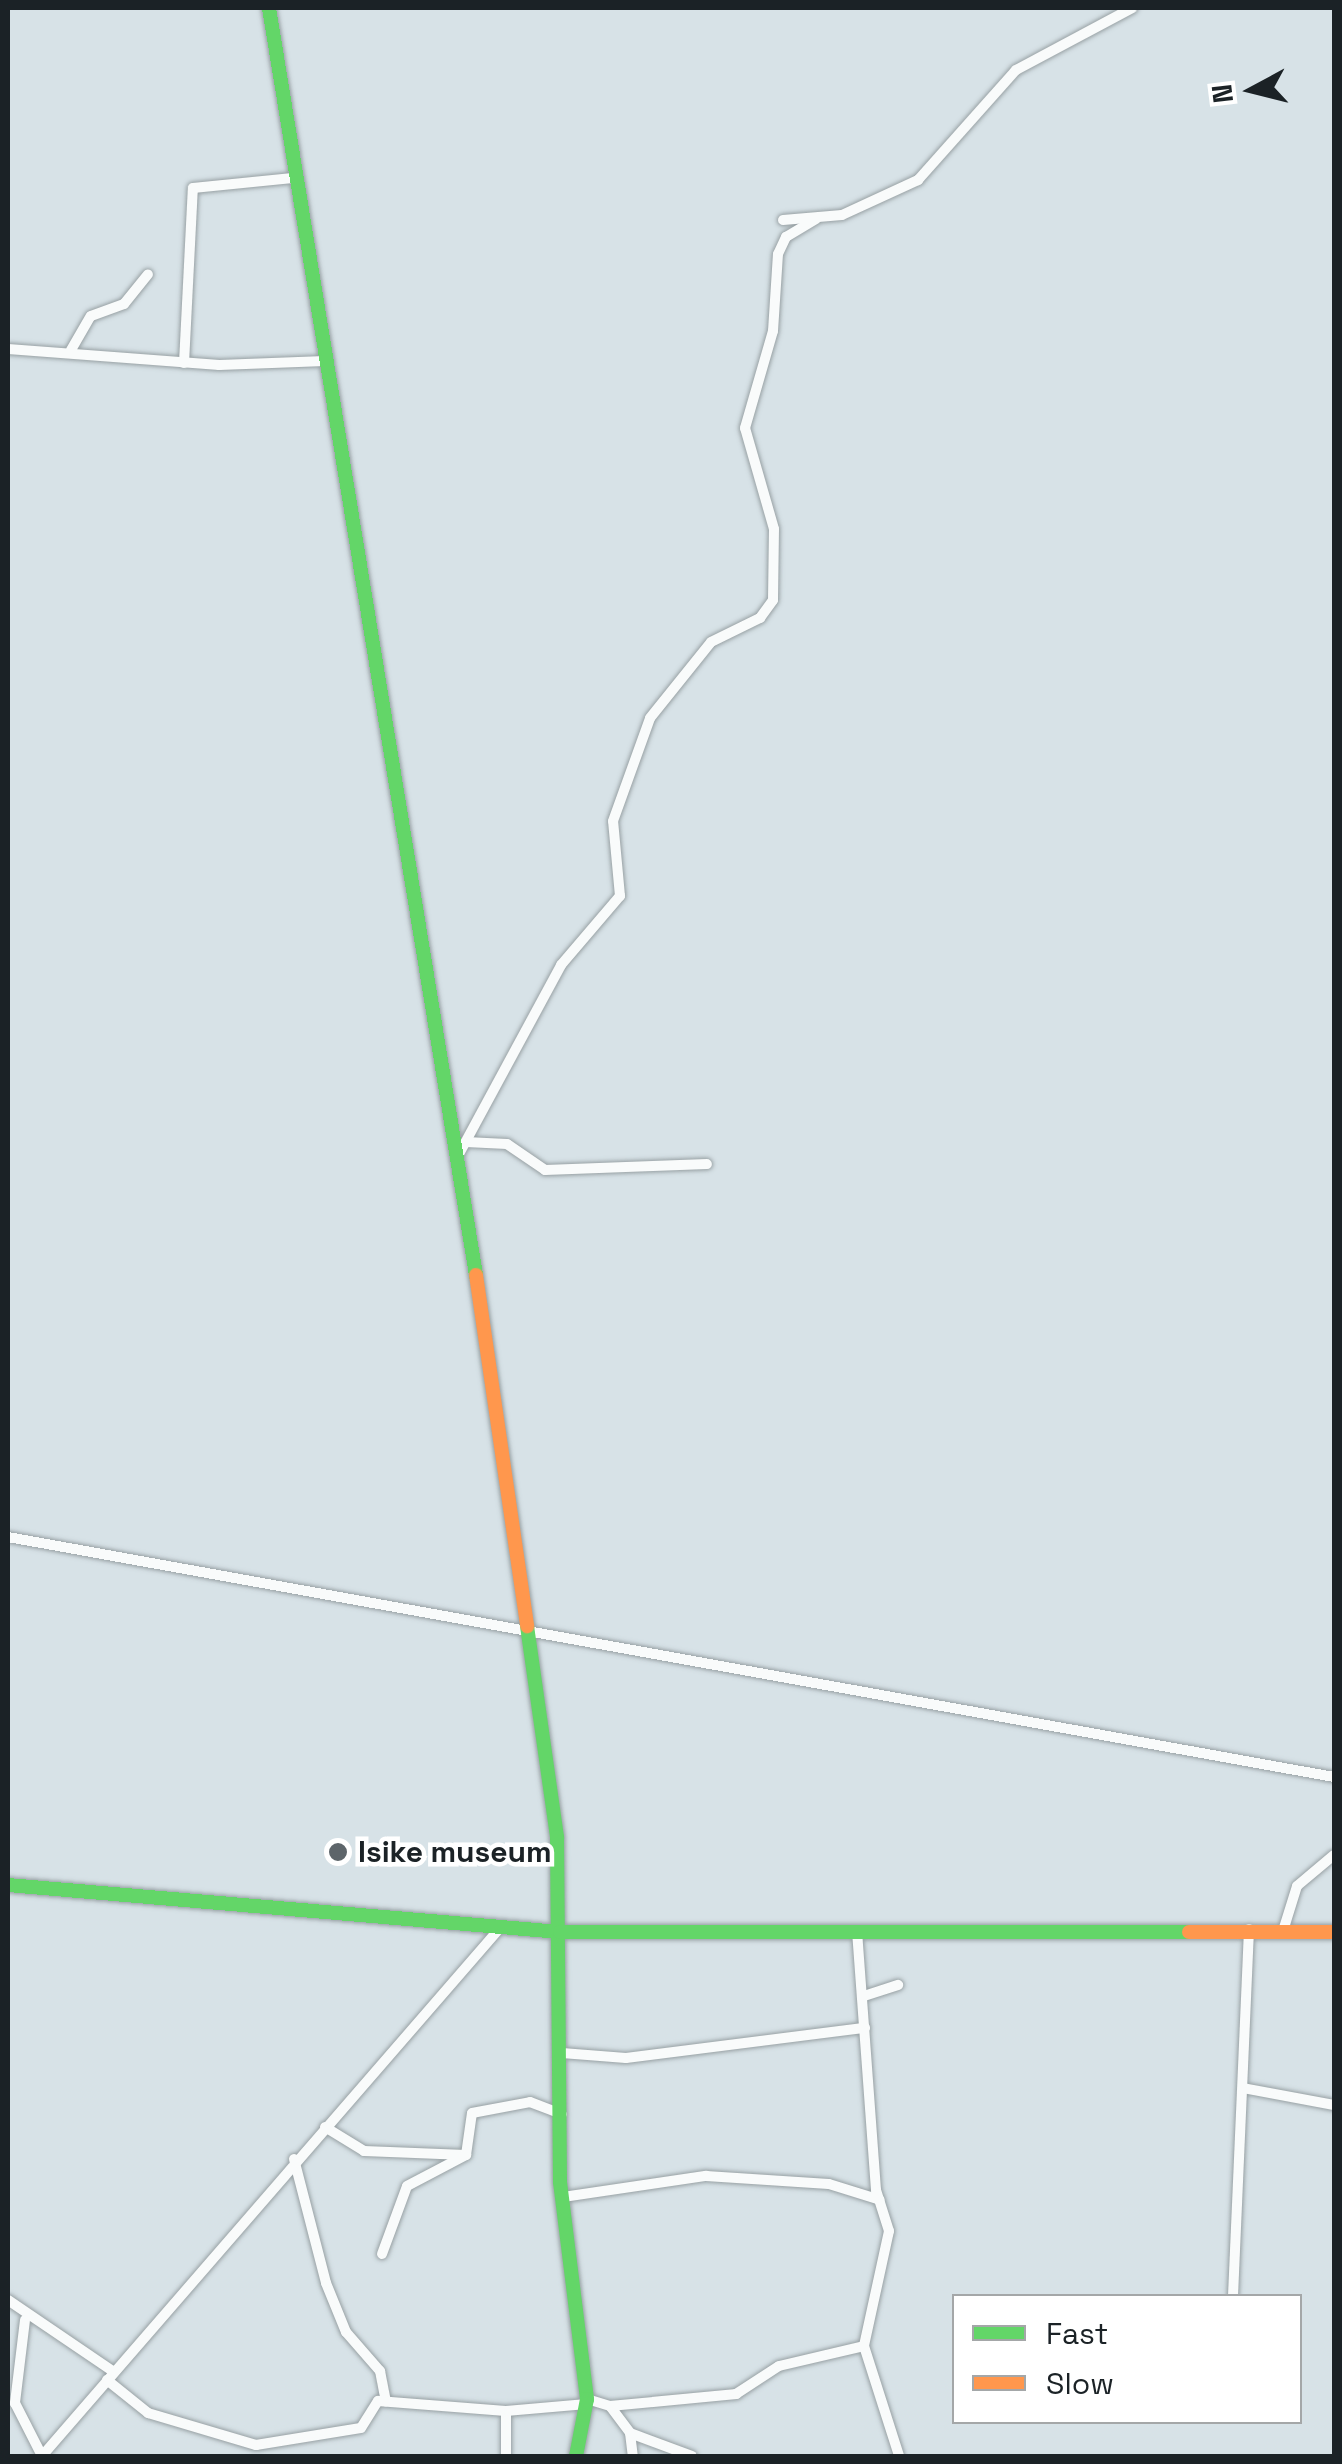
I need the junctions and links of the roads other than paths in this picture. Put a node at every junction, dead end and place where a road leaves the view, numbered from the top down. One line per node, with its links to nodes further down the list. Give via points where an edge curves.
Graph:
1 (270, 8): 3 (main road)
2 (1132, 8): 4 (street, via 1016,70 918,180)
3 (293, 178): 9 (main road); 10 (street, via 193,188)
4 (816, 218): 5 (street); 11 (street, via 786,237 778,254 774,331 745,428 774,528 774,600 760,618 711,642 650,718 613,820 620,896 561,964)
5 (784, 220)
6 (148, 274): 8 (street, via 124,304 87,320)
7 (8, 349): 8 (street)
8 (71, 350): 10 (street)
9 (325, 361): 10 (street); 11 (main road)
10 (184, 363)
11 (462, 1148): 12 (street, via 507,1144 545,1170); 14 (main road)
12 (708, 1164)
13 (8, 1537): 14 (street)
14 (529, 1636): 15 (street, via 580,1635 783,1683); 22 (main road)
15 (1334, 1777)
16 (1334, 1855): 21 (street, via 1297,1886)
17 (8, 1886): 19 (main road)
18 (1249, 1928): 20 (main road); 21 (main road); 28 (street)
19 (499, 1929): 22 (main road); 31 (street)
20 (858, 1931): 22 (main road); 25 (street)
21 (1282, 1931): 23 (main road)
22 (560, 1932): 27 (main road)
23 (1334, 1932)
24 (898, 1985): 25 (street)
25 (864, 1996): 26 (street)
26 (865, 2028): 27 (street, via 626,2058); 35 (street)
27 (562, 2053): 30 (main road)
28 (1243, 2088): 29 (street); 37 (street)
29 (1334, 2105)
30 (562, 2114): 32 (street, via 530,2102 474,2112); 34 (main road)
31 (324, 2127): 32 (street, via 384,2155); 33 (street)
32 (466, 2155): 36 (street, via 406,2186)
33 (294, 2159): 41 (street); 42 (street, via 326,2283 346,2332 380,2371)
34 (563, 2196): 35 (street, via 706,2176 829,2184); 43 (main road)
35 (880, 2200): 40 (street, via 889,2230)
36 (382, 2254)
37 (1233, 2294)
38 (8, 2300): 39 (street)
39 (25, 2320): 41 (street); 48 (street, via 14,2403)
40 (864, 2346): 44 (street, via 779,2366 736,2394); 53 (street)
41 (110, 2376): 47 (street, via 148,2413); 48 (street)
42 (386, 2401): 45 (street); 47 (street, via 368,2404 361,2428)
43 (587, 2402): 44 (street); 45 (street); 50 (main road)
44 (610, 2406): 46 (street)
45 (506, 2411): 49 (street)
46 (630, 2434): 51 (street); 52 (street)
47 (272, 2450)
48 (42, 2456)
49 (506, 2456)
50 (576, 2456)
51 (633, 2456)
52 (692, 2456)
53 (899, 2456)

